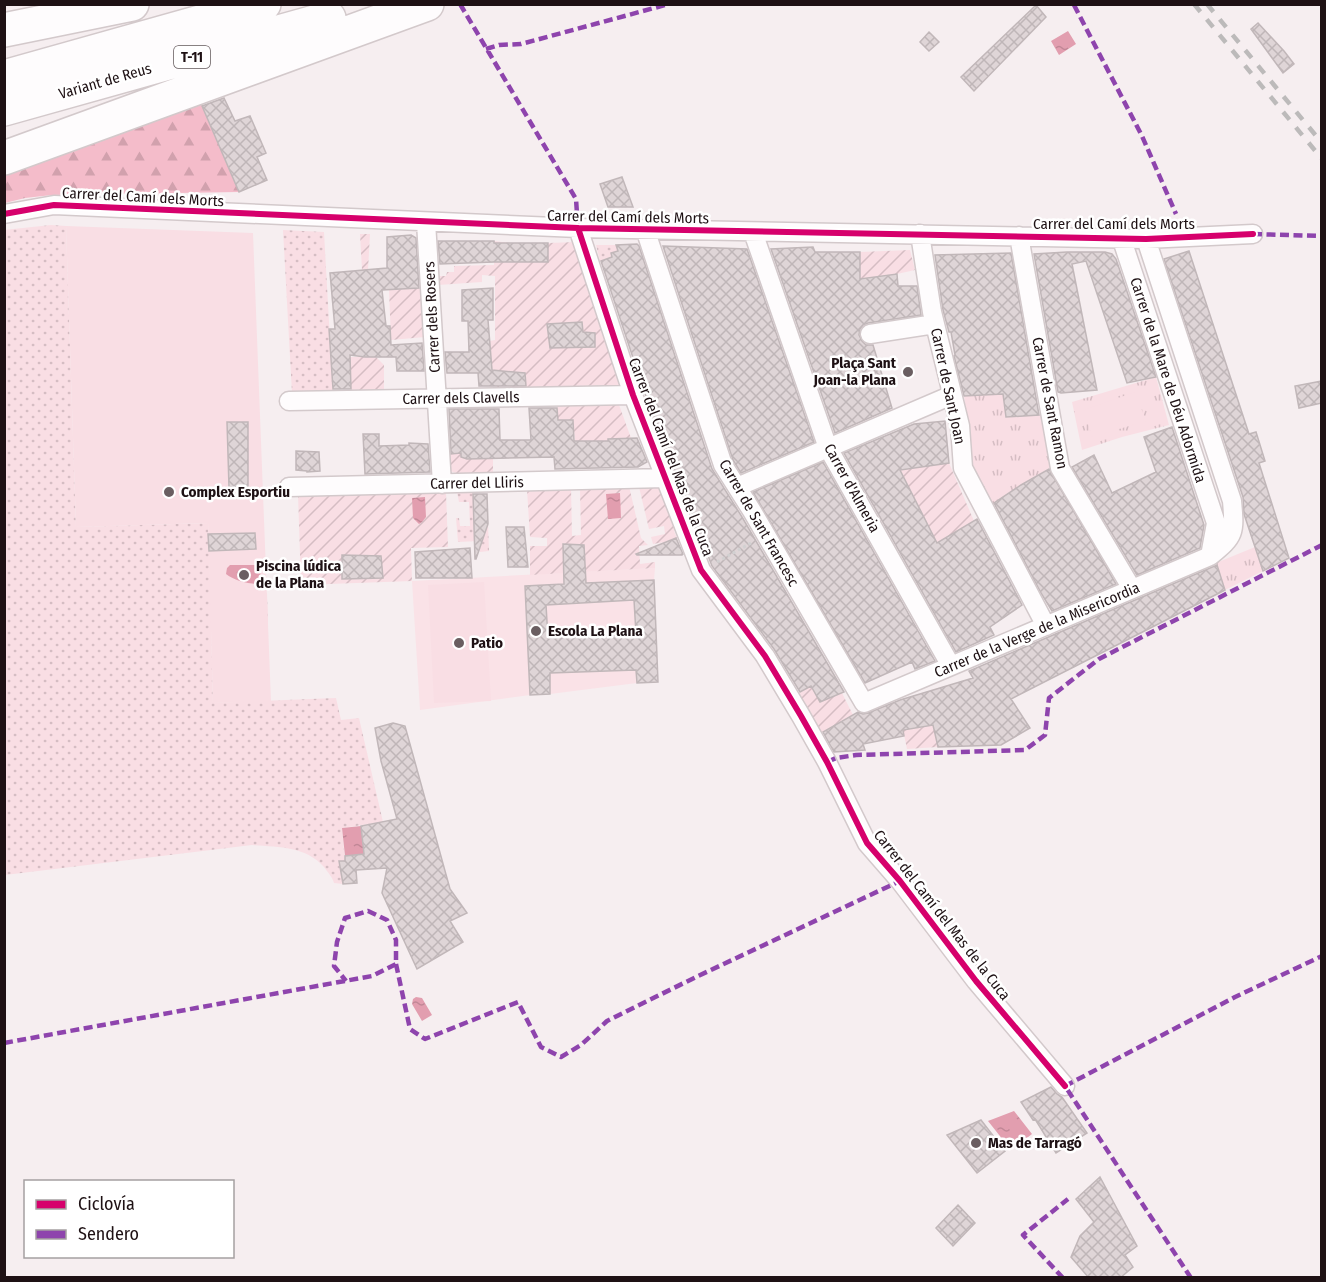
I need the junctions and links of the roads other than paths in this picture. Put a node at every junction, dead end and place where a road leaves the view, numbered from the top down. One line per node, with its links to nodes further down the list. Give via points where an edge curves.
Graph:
1 (132, 4): 5 (highway)
2 (264, 4): 6 (highway, Variant de Reus / T-11)
3 (379, 4): 7 (highway, Variant de Reus / T-11)
4 (427, 4): 8 (highway)
5 (4, 30)
6 (4, 77)
7 (4, 109)
8 (4, 158)
9 (4, 214): 10 (street, Carrer del Camí dels Morts, via 54,205)
10 (426, 222): 11 (street, Carrer del Camí dels Morts); 23 (street, Carrer dels Rosers)
11 (578, 228): 12 (street, Carrer del Camí dels Morts); 21 (street, Carrer del Camí del Mas de la Cuca)
12 (645, 230): 13 (street, Carrer del Camí dels Morts); 29 (street, Carrer de Sant Francesc, via 723,465)
13 (753, 232): 14 (street, Carrer del Camí dels Morts); 25 (street, Carrer d'Almeria)
14 (920, 234): 16 (street, Carrer del Camí dels Morts); 19 (street, Carrer de Sant Joan)
15 (1253, 234): 18 (street, Carrer del Camí dels Morts)
16 (1019, 236): 17 (street, Carrer del Camí dels Morts); 33 (street, Carrer de Sant Ramon, via 1060,468)
17 (1121, 237): 18 (street, Carrer del Camí dels Morts); 30 (street, Carrer de la Mare de Déu Adormida)
18 (1146, 239): 31 (street, Carrer de la Mare de Déu Adormida, via 1232,501)
19 (935, 324): 20 (street); 22 (street, Carrer de Sant Joan)
20 (870, 334)
21 (633, 395): 23 (street, Carrer dels Clavells); 26 (street, Carrer del Camí del Mas de la Cuca)
22 (952, 395): 25 (street); 34 (street, Carrer de Sant Joan, via 960,426 963,468)
23 (437, 399): 24 (street, Carrer dels Clavells); 27 (street, Carrer dels Rosers)
24 (289, 402)
25 (828, 448): 29 (street); 35 (street, Carrer d'Almeria)
26 (665, 478): 27 (street, Carrer del Lliris); 37 (street, Carrer del Camí del Mas de la Cuca, via 701,570 765,656 827,762 867,843)
27 (442, 484): 28 (street, Carrer del Lliris)
28 (290, 487)
29 (737, 487): 36 (street, Carrer de Sant Francesc)
30 (1216, 523): 31 (street); 32 (street, Carrer de la Mare de Déu Adormida)
31 (1234, 525): 32 (street, via 1228,542)
32 (1210, 556): 33 (street, Carrer de la Verge de la Misericordia)
33 (1132, 589): 34 (street, Carrer de la Verge de la Misericordia)
34 (1046, 626): 35 (street, Carrer de la Verge de la Misericordia)
35 (951, 666): 36 (street, Carrer de la Verge de la Misericordia)
36 (864, 703)
37 (1065, 1086)

